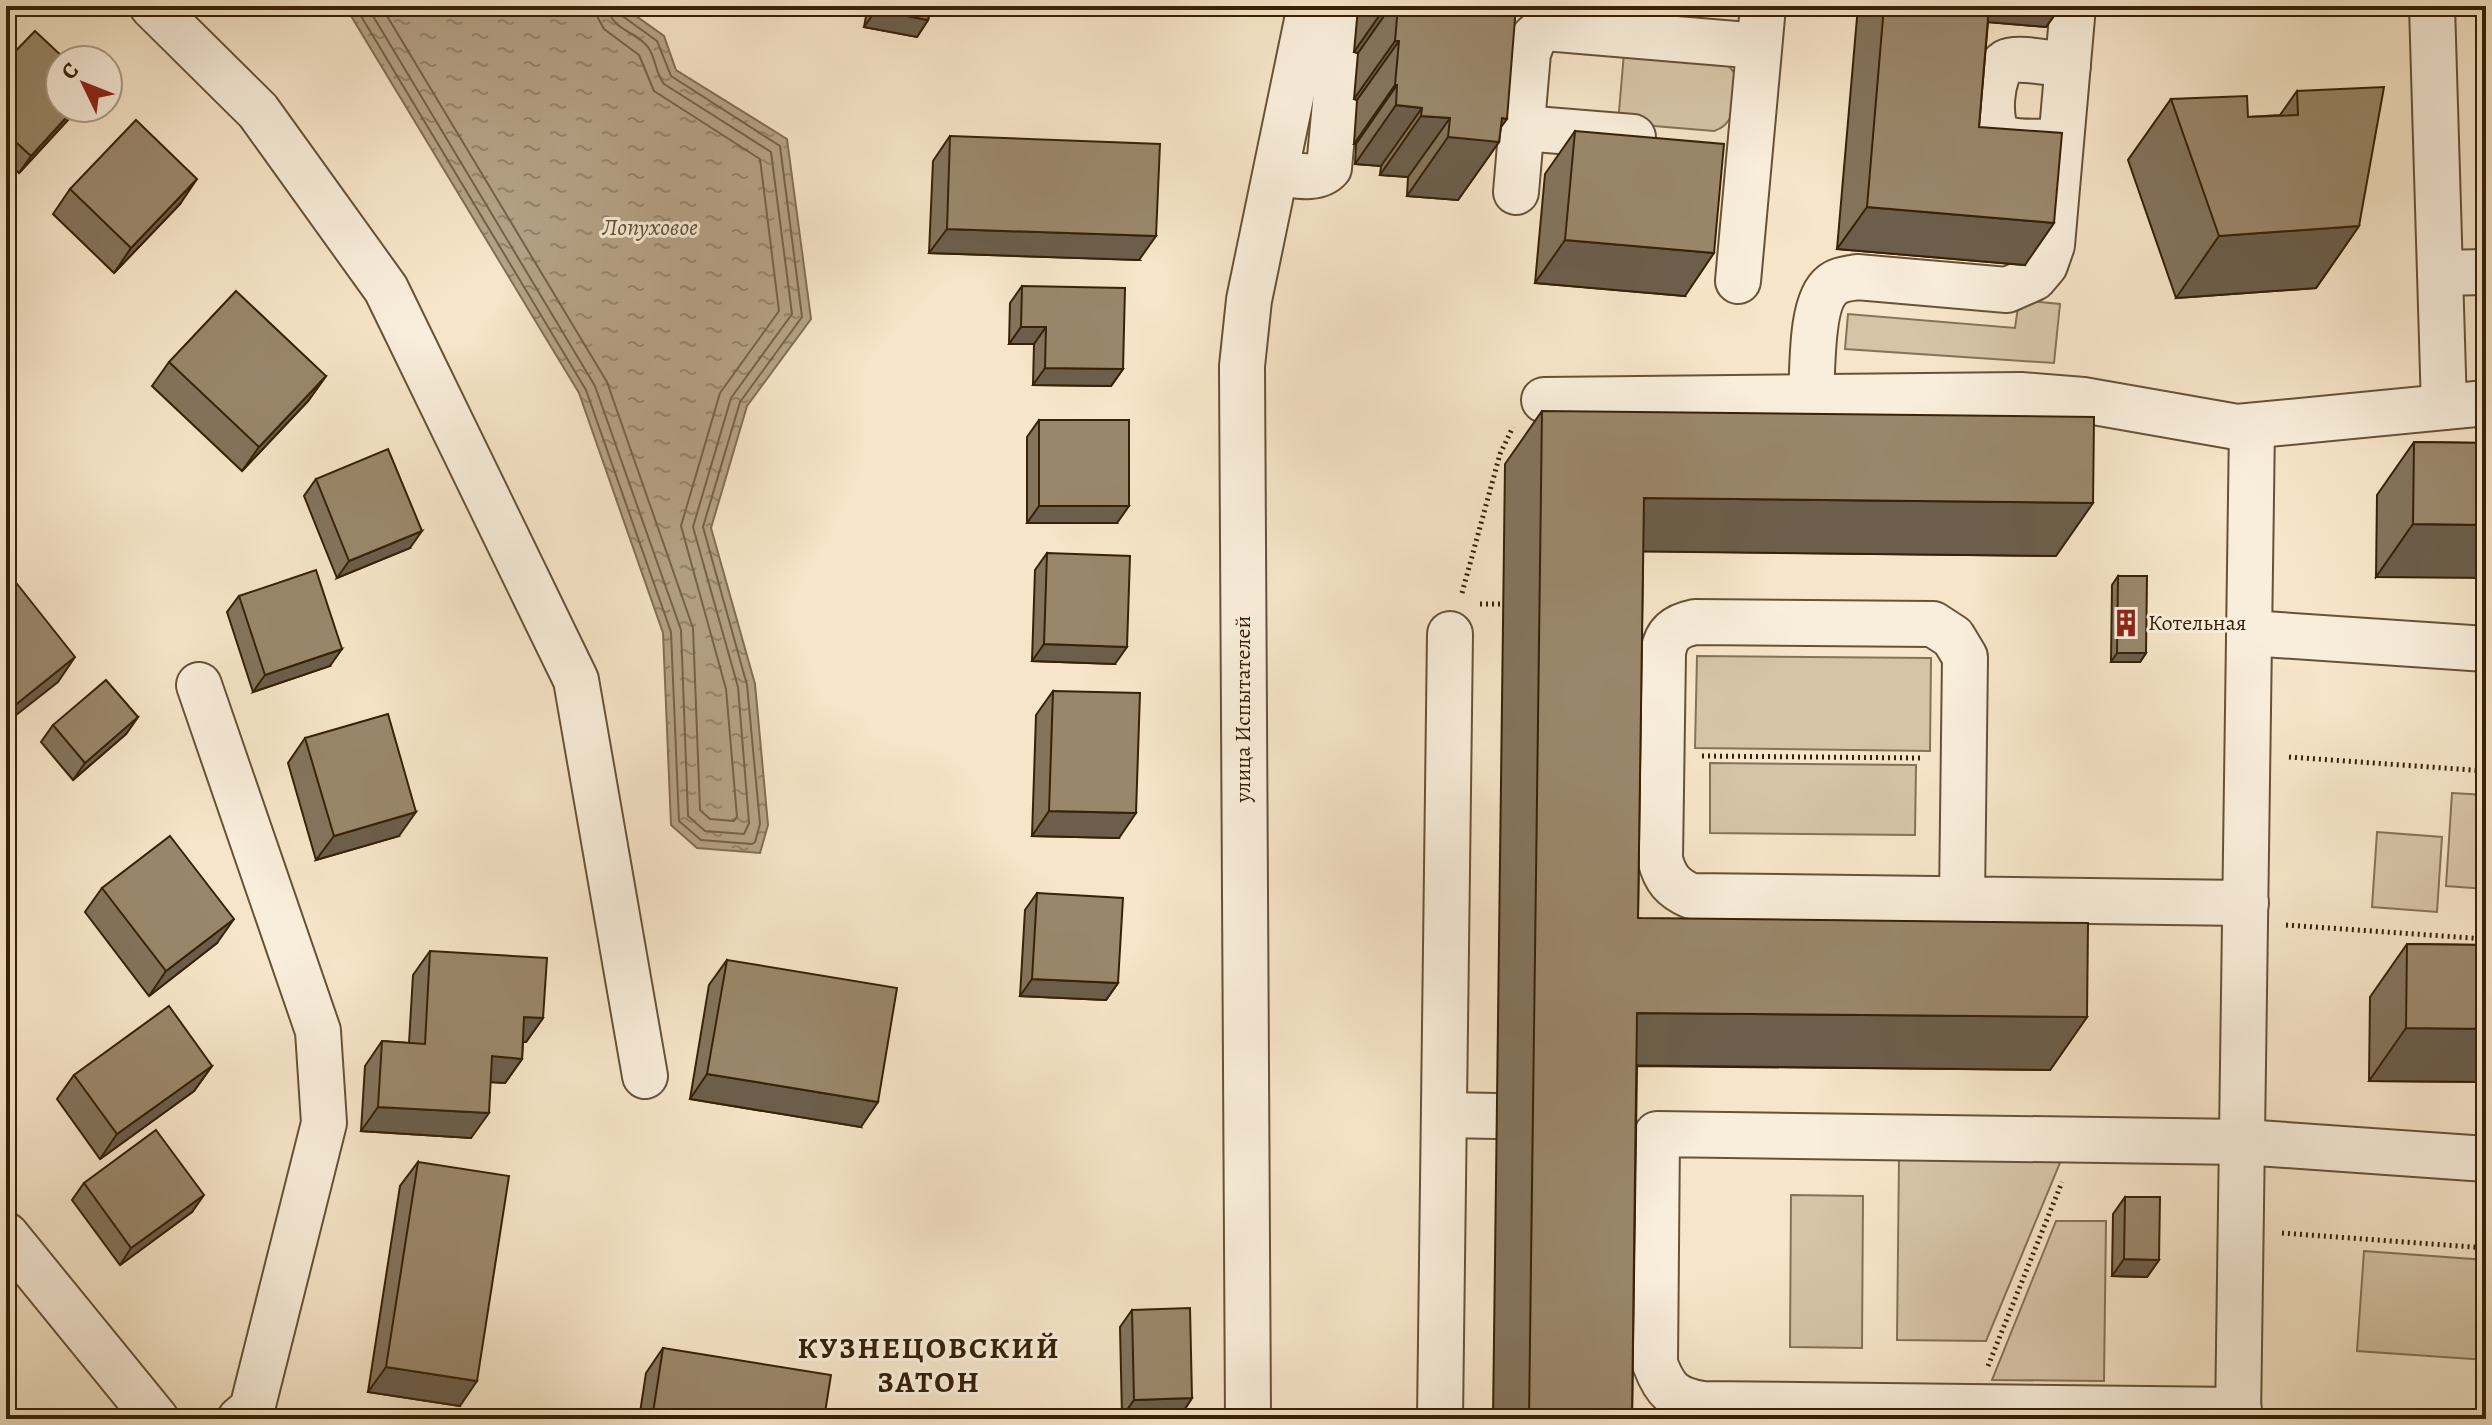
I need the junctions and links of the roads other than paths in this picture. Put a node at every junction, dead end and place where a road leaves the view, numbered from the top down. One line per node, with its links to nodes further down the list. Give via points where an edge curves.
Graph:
1 (152, 6): 27 (street, via 258,111 386,289 576,680)
2 (1310, 6): 12 (street, улица Испытателей)
3 (1344, 6): 12 (street, via 1329,168 1314,176)
4 (2073, 6): 8 (street)
5 (2432, 6): 15 (street)
6 (1562, 18): 7 (street); 9 (street, via 1530,45)
7 (1761, 26): 11 (street)
8 (2068, 65): 10 (street); 10 (street, via 2013,60 2002,66 1996,76 1992,120 2007,139)
9 (1522, 128): 11 (street); 13 (street)
10 (2061, 143): 17 (street, via 2052,245 2034,278 2007,290 1841,280 1819,304)
11 (1751, 147): 16 (street)
12 (1276, 173): 36 (street, улица Испытателей, via 1249,300 1241,399)
13 (1516, 192)
14 (2486, 272): 15 (street)
15 (2440, 273): 19 (street)
16 (1738, 281)
17 (1811, 397): 18 (street); 20 (street, via 2053,397)
18 (1544, 400)
19 (2465, 405): 20 (street)
20 (2252, 426): 21 (street)
21 (2249, 633): 23 (street); 26 (street)
22 (1450, 634): 28 (street)
23 (2486, 649)
24 (199, 685): 35 (street, via 318,1031 324,1123 252,1409)
25 (1962, 899): 25 (street, via 1691,896 1677,890 1660,859 1663,653 1679,626 1933,624 1953,637 1965,657); 26 (street)
26 (2246, 912): 30 (street)
27 (645, 1076)
28 (1444, 1115): 29 (street); 37 (street)
29 (1497, 1116)
30 (2243, 1142): 31 (street); 33 (street); 33 (street, via 1642,1130 1655,1364 1662,1382 1685,1401)
31 (2486, 1159)
32 (6, 1235): 34 (street)
33 (2238, 1415)
34 (156, 1419)
35 (240, 1419)
36 (1248, 1419)
37 (1440, 1419)

